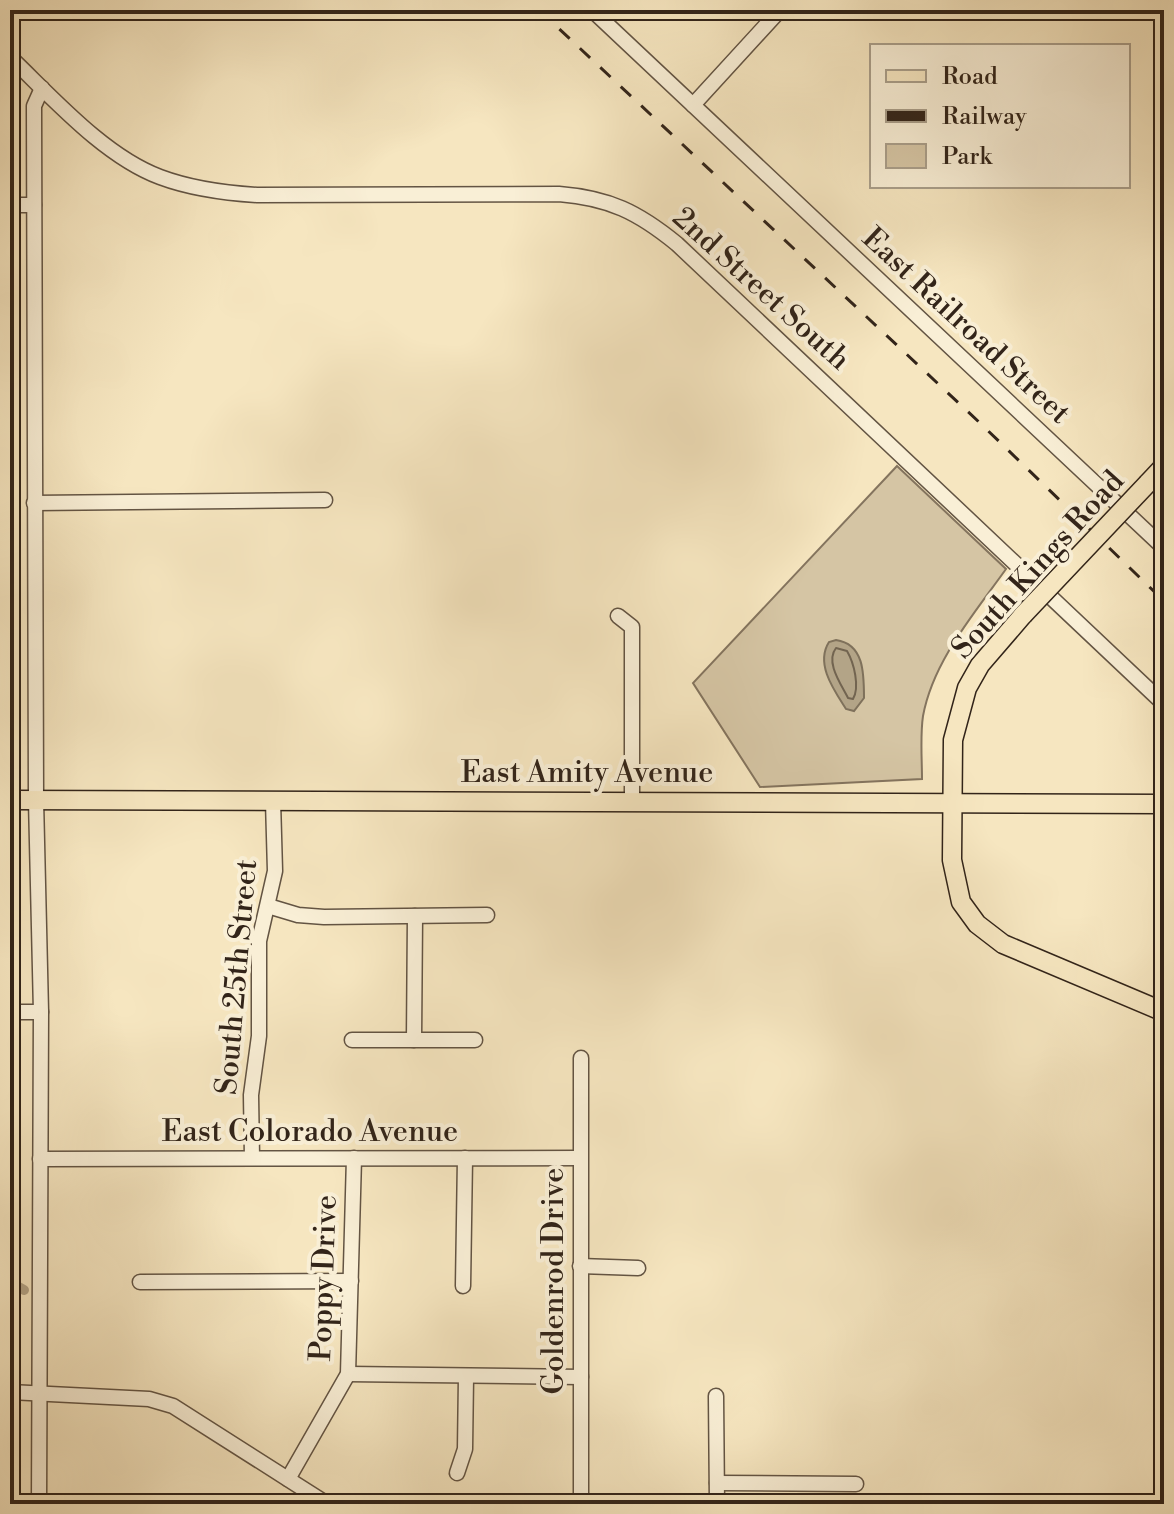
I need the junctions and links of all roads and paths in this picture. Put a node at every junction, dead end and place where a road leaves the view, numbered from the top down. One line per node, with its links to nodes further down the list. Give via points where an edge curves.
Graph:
1 (592, 10): 5 (street, East Railroad Street)
2 (780, 10): 5 (street)
3 (10, 57): 4 (street, 2nd Street South)
4 (42, 88): 7 (street, via 34,106); 13 (street, 2nd Street South, via 129,162 186,186 257,195 559,194 587,196 626,209 677,244)
5 (693, 105): 11 (street, East Railroad Street)
6 (10, 205): 7 (street)
7 (34, 205): 10 (street)
8 (1164, 466): 18 (main road, South Kings Road, bridge, via 980,665 967,688 953,740)
9 (325, 500): 10 (street)
10 (34, 503): 15 (street)
11 (1164, 548)
12 (618, 616): 17 (street, via 632,627)
13 (1164, 704)
14 (10, 800): 15 (main road, East Amity Avenue)
15 (36, 800): 16 (main road, East Amity Avenue); 24 (street)
16 (273, 801): 17 (main road, East Amity Avenue); 20 (street, South 25th Street, via 275,871)
17 (632, 801): 18 (main road, East Amity Avenue)
18 (953, 802): 19 (main road, East Amity Avenue); 25 (main road, South Kings Road, via 952,860 961,902 977,924 1003,944)
19 (1164, 804)
20 (268, 906): 22 (street, via 324,917); 30 (street, South 25th Street, via 259,941)
21 (487, 915): 22 (street)
22 (415, 916): 27 (street)
23 (10, 1012): 24 (street)
24 (41, 1012): 34 (street)
25 (1164, 1012)
26 (352, 1040): 27 (street)
27 (414, 1040): 28 (street)
28 (475, 1040)
29 (581, 1058): 33 (street, Goldenrod Drive)
30 (252, 1158): 31 (street, East Colorado Avenue); 34 (street, East Colorado Avenue)
31 (354, 1158): 32 (street, East Colorado Avenue); 37 (street, Poppy Drive)
32 (465, 1158): 33 (street, East Colorado Avenue); 39 (street)
33 (580, 1158): 35 (street, Goldenrod Drive)
34 (40, 1159): 44 (street)
35 (580, 1266): 36 (street); 42 (street, Goldenrod Drive)
36 (638, 1268)
37 (351, 1281): 38 (street); 40 (street, Poppy Drive)
38 (140, 1282)
39 (463, 1286)
40 (348, 1374): 41 (street); 47 (street, Poppy Drive)
41 (466, 1377): 42 (street); 46 (street, via 465,1449)
42 (581, 1377): 52 (street, Goldenrod Drive)
43 (10, 1392): 44 (street)
44 (39, 1394): 47 (street, via 149,1399 173,1406); 50 (street)
45 (716, 1396): 48 (street)
46 (457, 1473)
47 (288, 1479): 51 (street)
48 (717, 1483): 49 (street); 53 (street)
49 (856, 1484)
50 (39, 1504)
51 (327, 1504)
52 (581, 1504)
53 (717, 1504)

